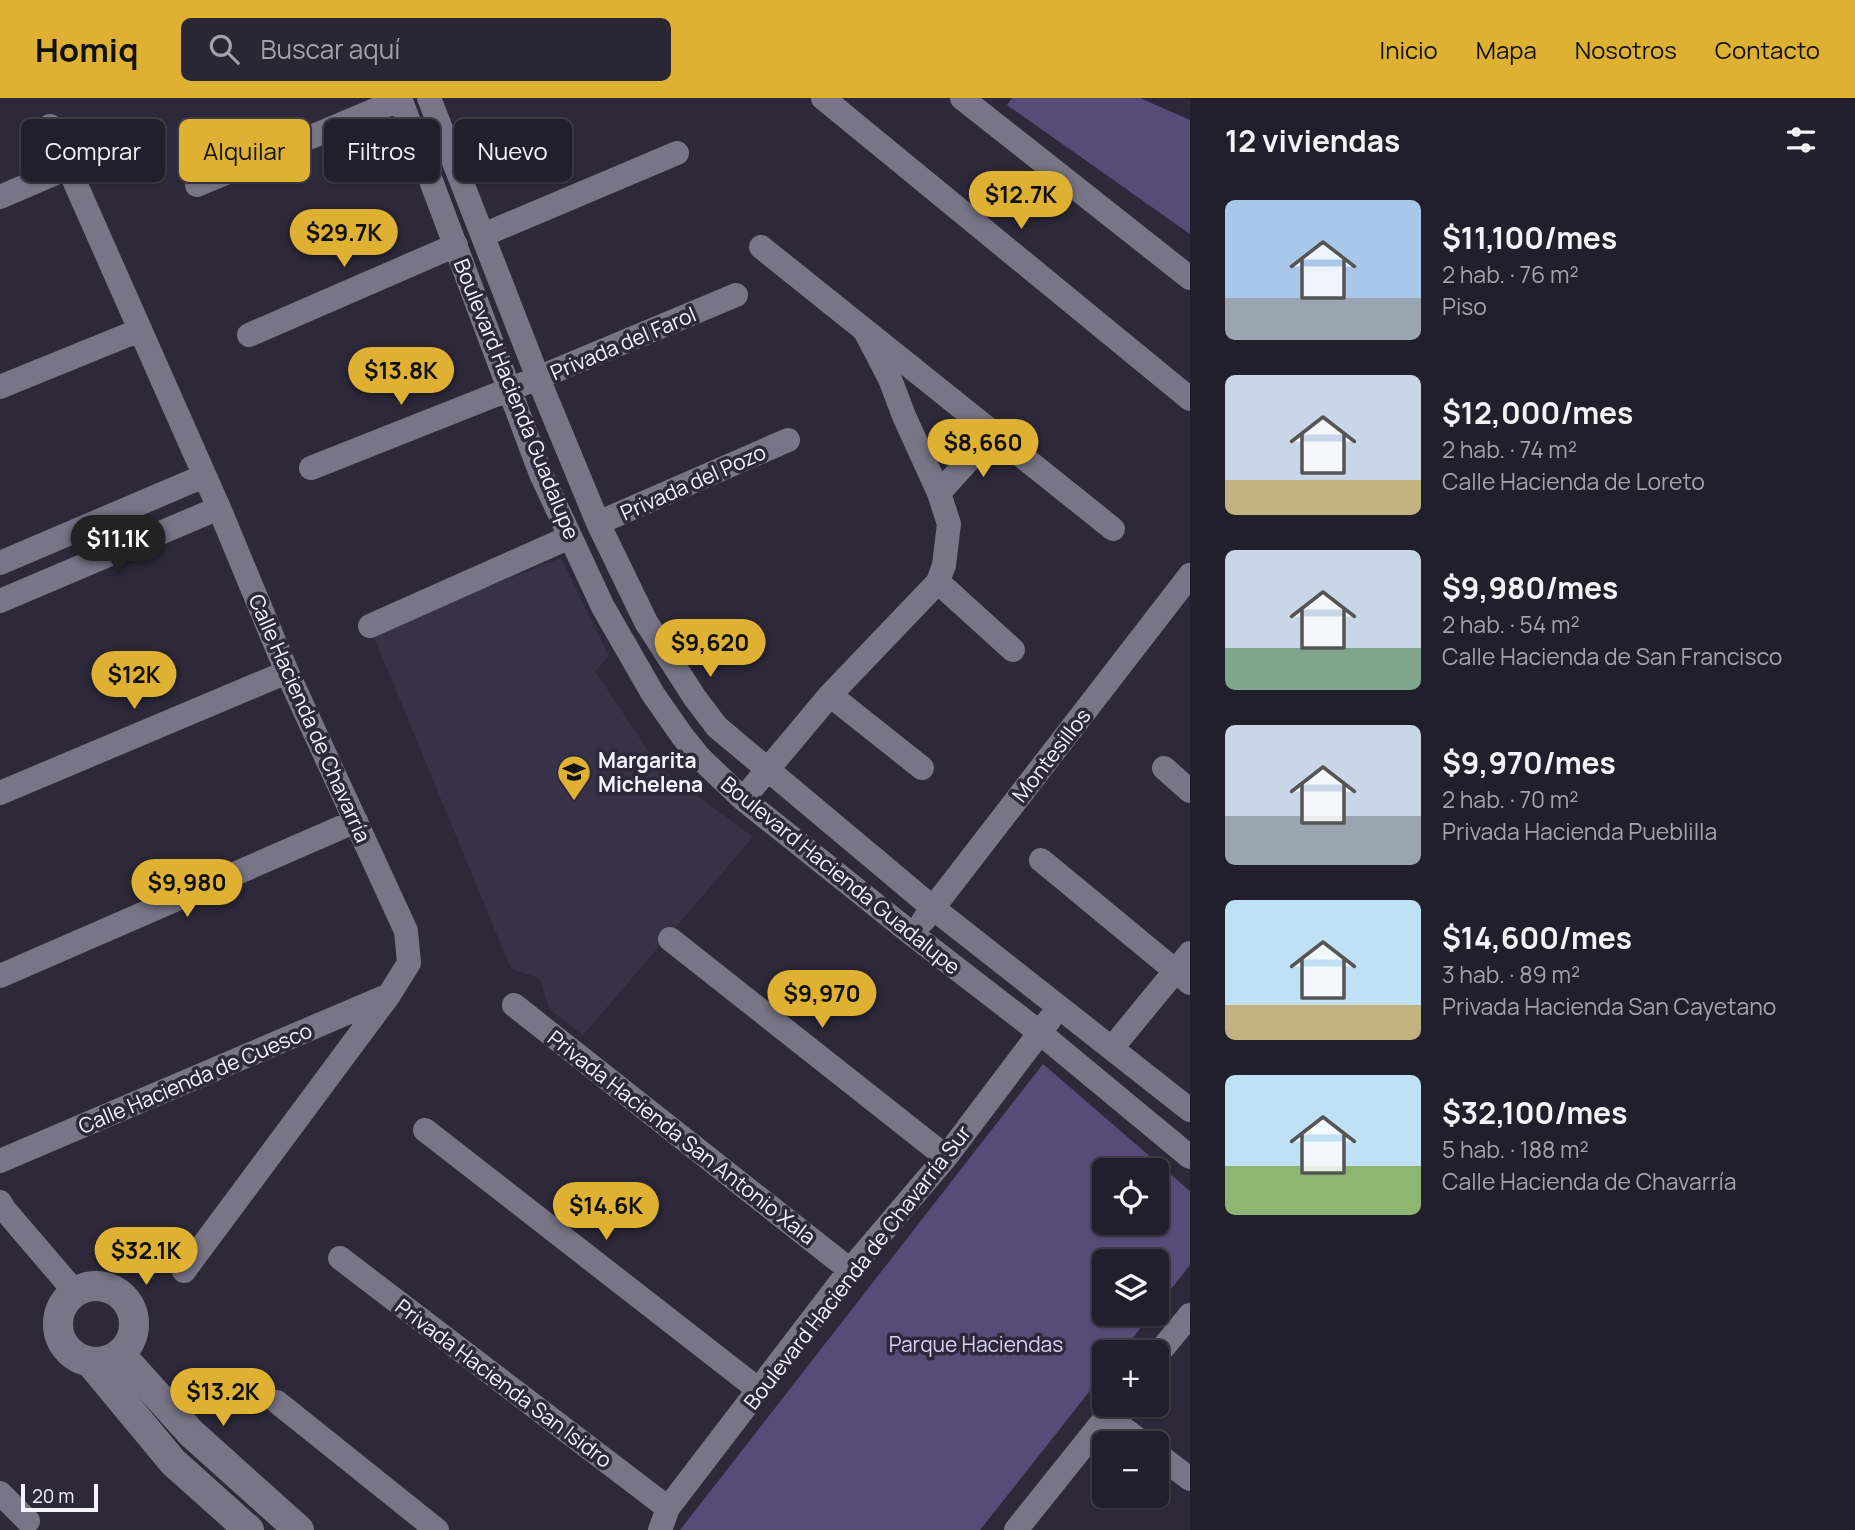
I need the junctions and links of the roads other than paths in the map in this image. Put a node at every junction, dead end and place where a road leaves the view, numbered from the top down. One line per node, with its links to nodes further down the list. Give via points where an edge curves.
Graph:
1 (400, 98): 8 (street); 11 (street, Boulevard Hacienda Guadalupe)
2 (429, 98): 10 (street, Boulevard Hacienda Guadalupe)
3 (823, 98): 21 (street)
4 (963, 98): 13 (street)
5 (677, 153): 10 (street)
6 (35, 182): 9 (street)
7 (76, 182): 15 (street, Calle Hacienda de Chavarría)
8 (197, 185)
9 (0, 197)
10 (483, 235): 18 (street, Boulevard Hacienda Guadalupe)
11 (456, 245): 17 (street); 20 (street, Boulevard Hacienda Guadalupe)
12 (761, 247): 16 (street)
13 (1190, 278)
14 (736, 295): 18 (street, Privada del Farol)
15 (140, 330): 19 (street); 25 (street, Calle Hacienda de Chavarría)
16 (866, 331): 22 (street); 26 (street)
17 (249, 335)
18 (538, 378): 20 (street, Privada del Farol); 28 (street, Boulevard Hacienda Guadalupe)
19 (0, 387)
20 (508, 389): 24 (street, Privada del Farol); 30 (street, Boulevard Hacienda Guadalupe)
21 (1190, 399)
22 (993, 433): 26 (street); 29 (street)
23 (788, 440): 28 (street, Privada del Pozo)
24 (310, 468)
25 (204, 477): 27 (street, Calle Hacienda de Chavarría); 31 (street)
26 (939, 493): 32 (street, via 948,524)
27 (219, 508): 34 (street); 37 (street, Calle Hacienda de Chavarría)
28 (598, 523): 41 (street, Boulevard Hacienda Guadalupe, via 646,622 695,698 717,727)
29 (1113, 529)
30 (570, 537): 35 (street); 44 (street, Boulevard Hacienda Guadalupe, via 603,607 653,694 700,758)
31 (0, 564)
32 (938, 582): 36 (street); 38 (street)
33 (1188, 583): 47 (street, Montesillos)
34 (0, 600)
35 (370, 626)
36 (1013, 650)
37 (286, 672): 43 (street); 45 (street, Calle Hacienda de Chavarría)
38 (830, 695): 39 (street); 41 (street)
39 (922, 768)
40 (1164, 768): 42 (street)
41 (769, 770): 44 (street); 47 (street, Boulevard Hacienda Guadalupe)
42 (1190, 791)
43 (0, 793)
44 (743, 799): 48 (street, Boulevard Hacienda Guadalupe)
45 (356, 821): 51 (street); 52 (street, Calle Hacienda de Chavarría, via 405,931 409,963)
46 (1041, 860): 50 (street)
47 (933, 908): 48 (street, Montesillos); 54 (street, Boulevard Hacienda Guadalupe)
48 (912, 934): 55 (street, Boulevard Hacienda Guadalupe)
49 (670, 939): 59 (street)
50 (1185, 970): 56 (street)
51 (0, 976)
52 (389, 995): 61 (street, Calle Hacienda de Cuesco); 66 (street, Calle Hacienda de Chavarría)
53 (513, 1005): 65 (street, Privada Hacienda San Antonio Xala)
54 (1059, 1008): 55 (street, Boulevard Hacienda de Chavarría Sur); 56 (street, Boulevard Hacienda Guadalupe)
55 (1039, 1032): 59 (street, Boulevard Hacienda de Chavarría Sur); 60 (street, Boulevard Hacienda Guadalupe)
56 (1112, 1048): 57 (street, Boulevard Hacienda Guadalupe)
57 (1190, 1110)
58 (425, 1130): 72 (street)
59 (946, 1157): 65 (street, Boulevard Hacienda de Chavarría Sur)
60 (1190, 1157)
61 (0, 1161)
62 (0, 1202): 67 (street)
63 (0, 1231): 67 (street)
64 (340, 1258): 80 (street, Privada Hacienda San Isidro)
65 (850, 1270): 72 (street, Boulevard Hacienda de Chavarría Sur)
66 (184, 1271)
67 (71, 1296): 70 (street, via 99,1286 122,1296 134,1319 133,1332); 71 (street, via 58,1321 62,1343 69,1352)
68 (1190, 1315): 69 (street)
69 (1169, 1340)
70 (120, 1354): 71 (street); 84 (street, via 191,1433)
71 (90, 1362): 83 (street, via 173,1462)
72 (759, 1390): 80 (street, Boulevard Hacienda de Chavarría Sur)
73 (277, 1402): 85 (street)
74 (1106, 1417): 82 (street)
75 (1117, 1417): 76 (street)
76 (1131, 1431)
77 (1169, 1463): 78 (street)
78 (1190, 1479)
79 (0, 1493): 81 (street)
80 (664, 1519)
81 (28, 1521)
82 (1019, 1529)
83 (249, 1530)
84 (299, 1530)
85 (437, 1530)

